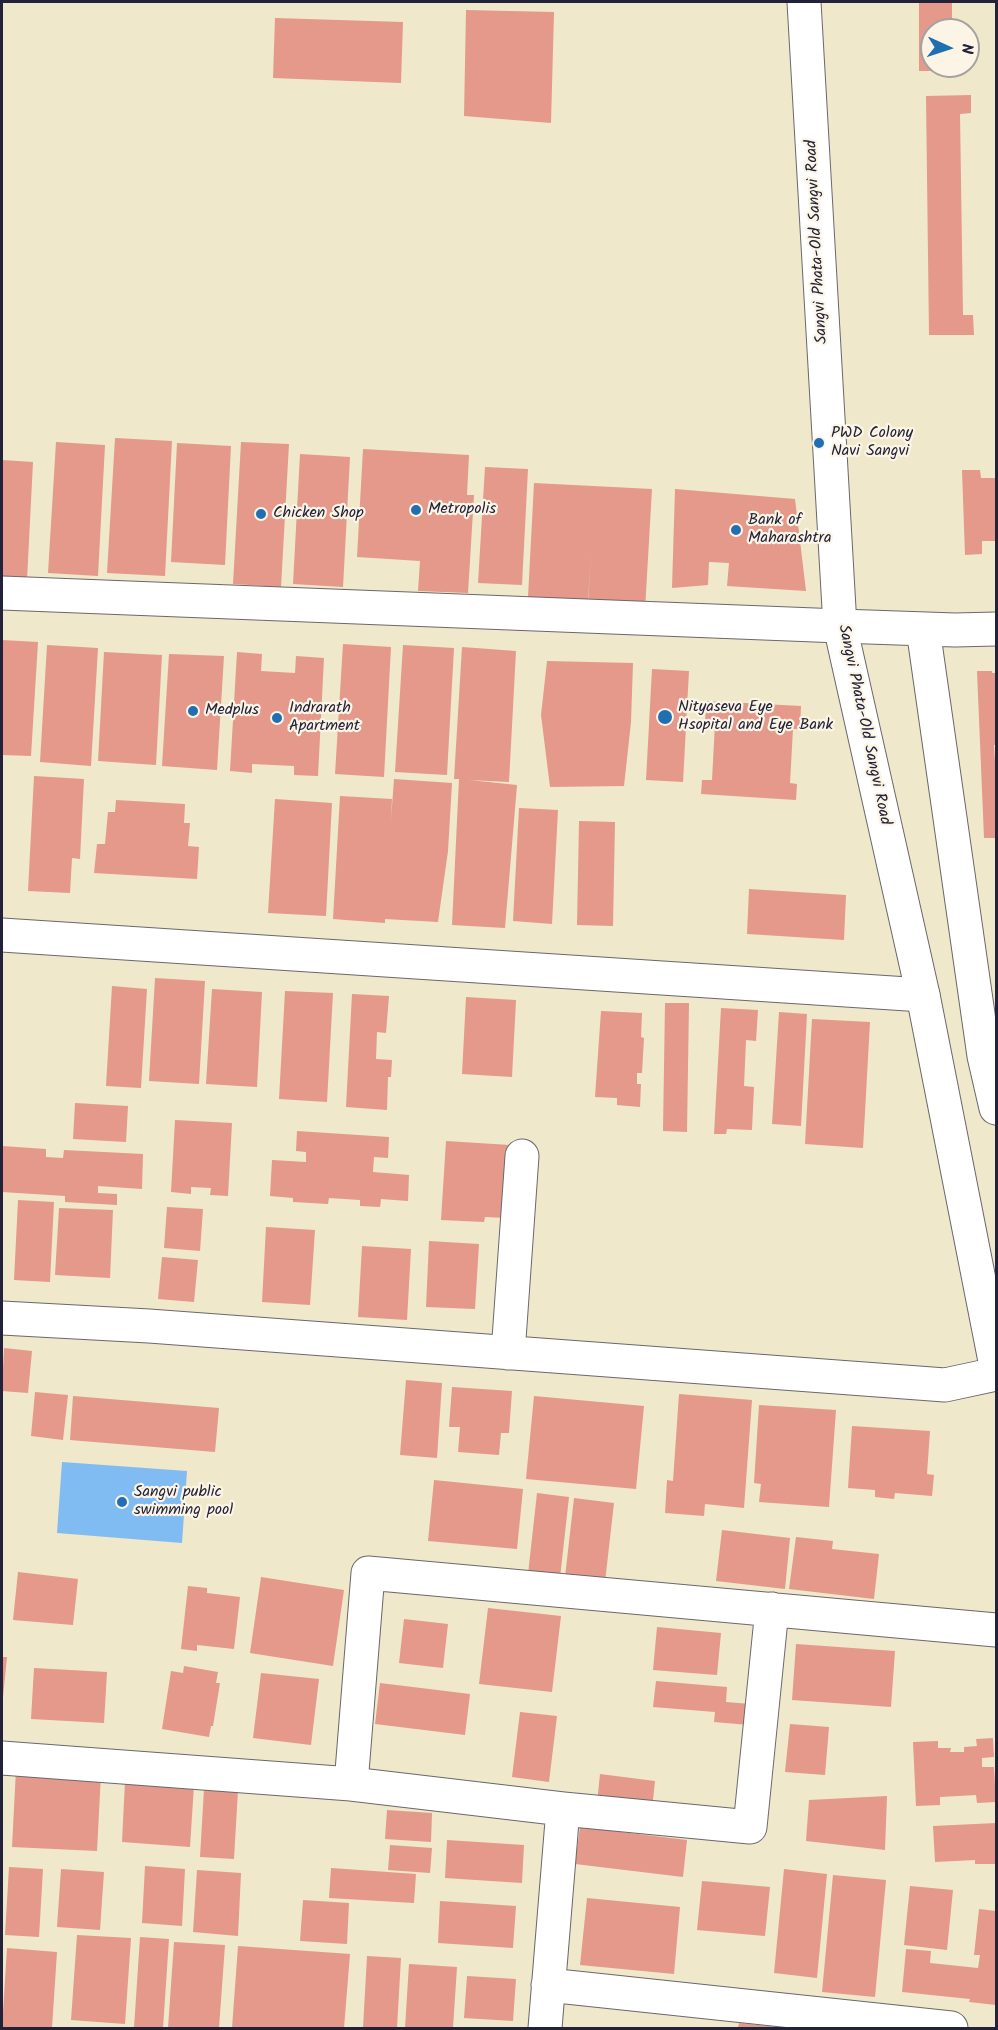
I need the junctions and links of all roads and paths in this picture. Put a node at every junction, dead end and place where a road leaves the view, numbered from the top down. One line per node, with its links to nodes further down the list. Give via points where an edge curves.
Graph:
1 (804, 2): 3 (street, Sangvi Phata-Old Sangvi Road)
2 (2, 593): 3 (street)
3 (840, 626): 4 (street); 7 (street, Sangvi Phata-Old Sangvi Road)
4 (923, 629): 5 (street); 8 (street, via 984,1056)
5 (996, 629)
6 (2, 935): 7 (street)
7 (922, 995): 12 (street, Sangvi Phata-Old Sangvi Road)
8 (996, 1108)
9 (522, 1156): 11 (street)
10 (2, 1318): 11 (street)
11 (508, 1353): 13 (street, via 945,1385)
12 (996, 1366)
13 (996, 1374)
14 (772, 1609): 15 (street); 17 (street, via 368,1573); 18 (street, via 750,1827)
15 (996, 1630)
16 (2, 1758): 17 (street)
17 (351, 1784): 18 (street)
18 (563, 1809): 19 (street)
19 (548, 1985): 20 (street); 21 (street)
20 (545, 2028)
21 (951, 2028)

